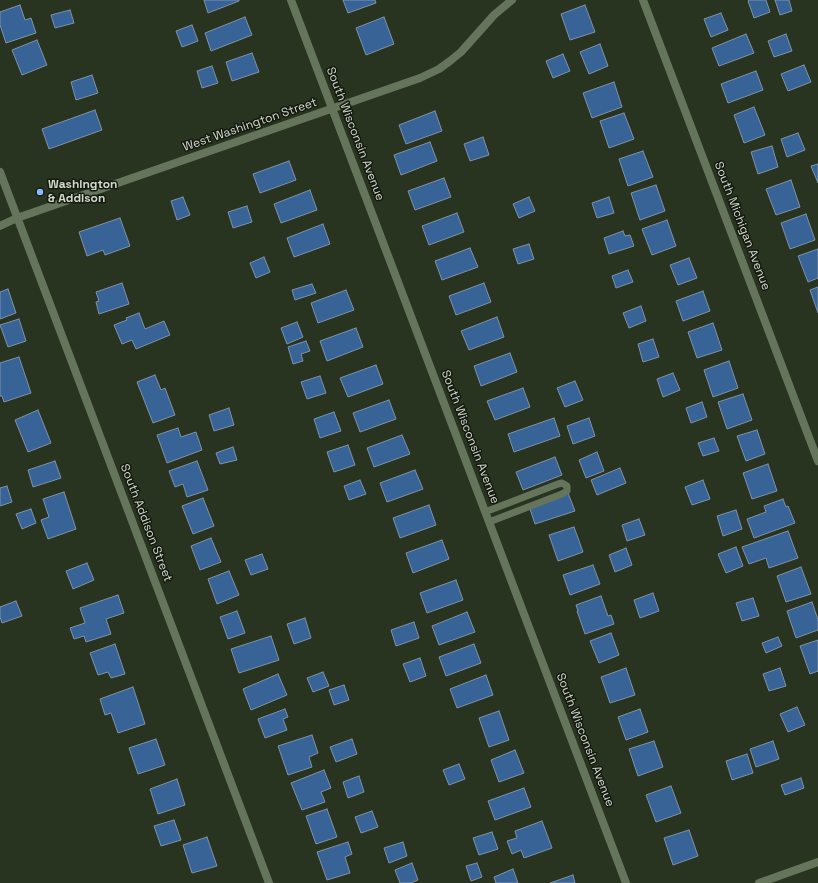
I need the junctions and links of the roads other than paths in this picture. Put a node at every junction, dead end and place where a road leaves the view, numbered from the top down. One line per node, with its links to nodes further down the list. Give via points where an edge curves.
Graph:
1 (291, 0): 4 (street, South Wisconsin Avenue)
2 (512, 0): 4 (street, West Washington Street, via 494,15 461,52 439,69)
3 (643, 0): 8 (street, South Michigan Avenue)
4 (333, 109): 6 (street, West Washington Street); 9 (street, South Wisconsin Avenue)
5 (0, 172): 6 (street, South Addison Street)
6 (17, 218): 7 (street, West Washington Street); 12 (street, South Addison Street)
7 (0, 226)
8 (818, 461)
9 (485, 512): 10 (street, South Wisconsin Avenue); 10 (lane, via 558,484 567,486 567,491 562,494)
10 (489, 522): 13 (street, South Wisconsin Avenue)
11 (818, 862): 14 (street)
12 (269, 883)
13 (626, 883)
14 (759, 883)

